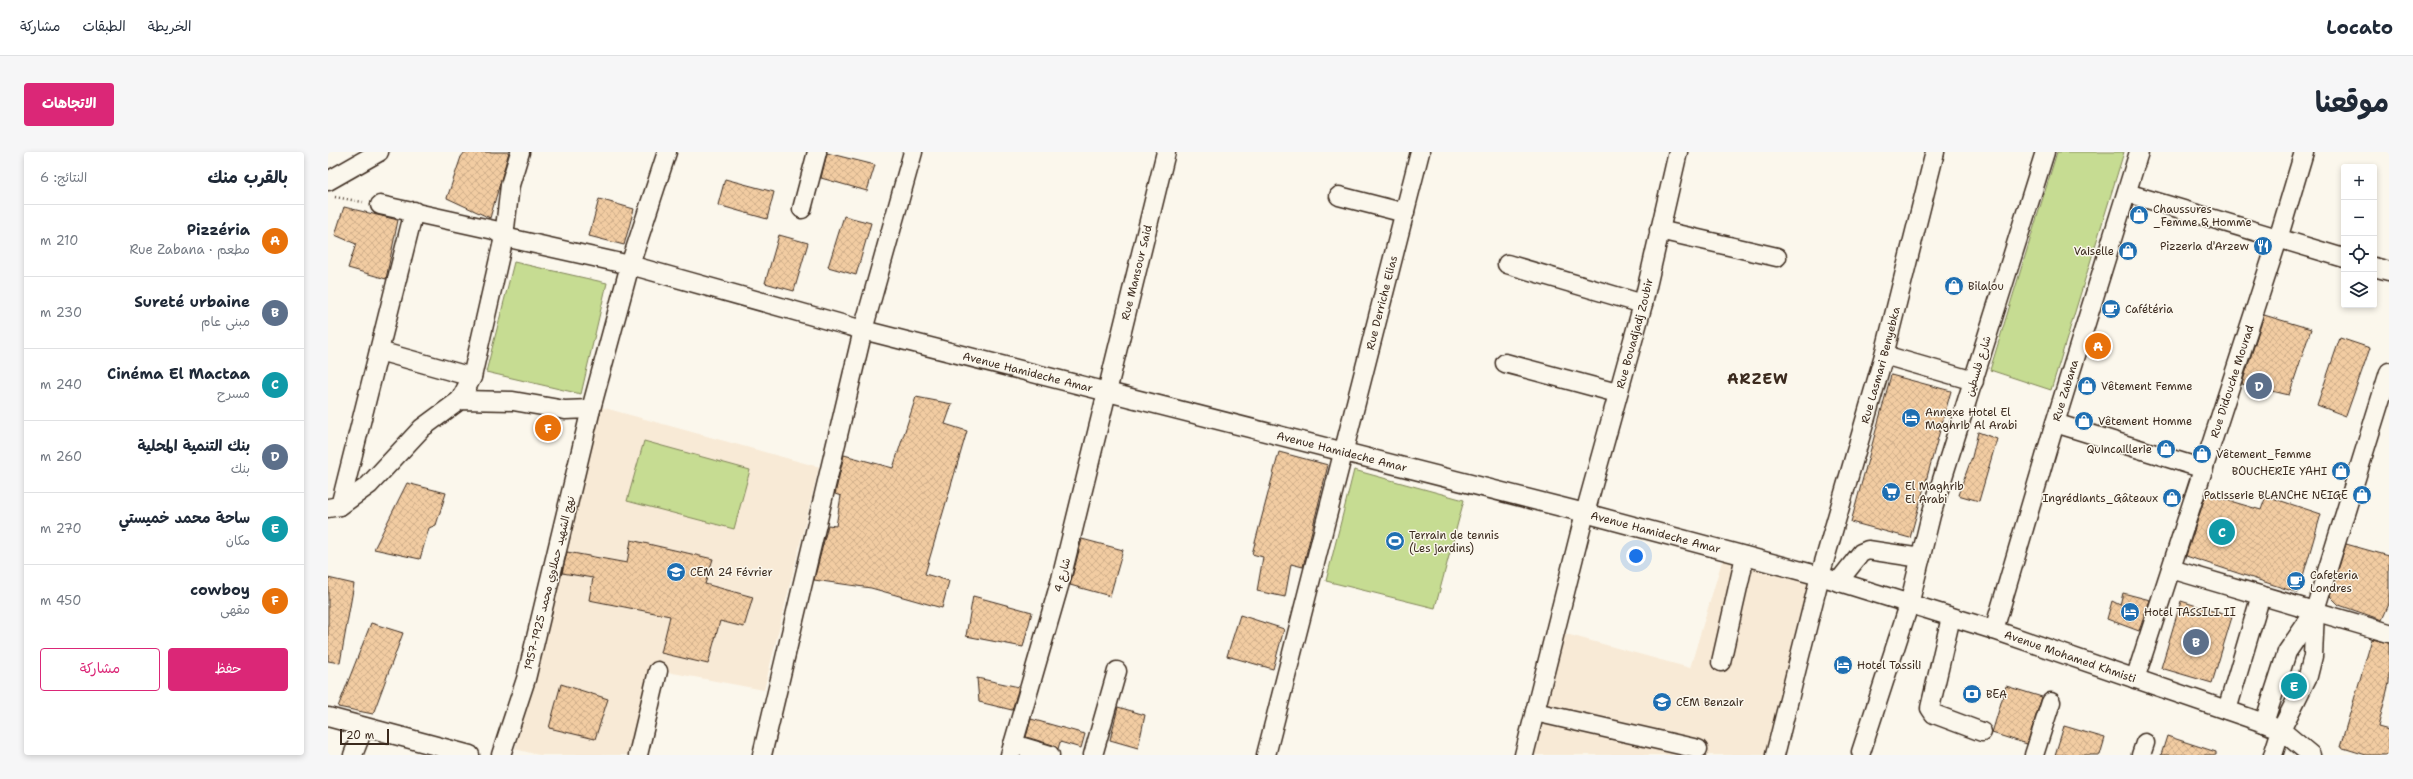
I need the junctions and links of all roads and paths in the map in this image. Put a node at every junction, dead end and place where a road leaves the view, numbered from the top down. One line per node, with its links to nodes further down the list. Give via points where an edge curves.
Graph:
1 (379, 152): 13 (street)
2 (520, 152): 22 (street, via 510,185)
3 (667, 152): 27 (street, نهج الشهيد حملاوي محمد 1925-1957)
4 (816, 152): 18 (street)
5 (913, 152): 31 (street)
6 (1166, 152): 38 (street, Rue Mansour Said)
7 (1420, 152): 20 (street, Rue Derriche Elias)
8 (1678, 152): 21 (street, Rue Bouadjadj Zoubir)
9 (1935, 152): 33 (street, Rue Lasmari Benyebka)
10 (2045, 152): 37 (street, شارع فلسطين)
11 (2139, 152): 14 (street, Rue Zabana)
12 (2304, 152): 23 (street, Rue Didouche Mourad)
13 (328, 181)
14 (2127, 193): 23 (street); 42 (street, Rue Zabana)
15 (328, 195): 17 (path)
16 (1339, 196): 20 (street)
17 (380, 205): 19 (street, Avenue Hamideche Amar)
18 (802, 209)
19 (414, 211): 22 (street, Avenue Hamideche Amar, via 494,230); 32 (street)
20 (1405, 213): 43 (street, Rue Derriche Elias)
21 (1659, 230): 24 (street); 30 (street, Rue Bouadjadj Zoubir)
22 (504, 237): 27 (street, Avenue Hamideche Amar); 36 (street)
23 (2278, 239): 25 (street); 44 (street, Rue Didouche Mourad)
24 (1777, 257)
25 (2341, 257)
26 (1507, 264): 30 (street)
27 (630, 265): 31 (street, Avenue Hamideche Amar); 41 (street, نهج الشهيد حملاوي محمد 1925-1957)
28 (2377, 268): 29 (street)
29 (2389, 271)
30 (1643, 304): 39 (street, Rue Bouadjadj Zoubir)
31 (863, 330): 38 (street, Avenue Hamideche Amar); 77 (street)
32 (379, 351): 36 (street); 45 (street)
33 (1884, 354): 37 (street); 50 (street, Rue Lasmari Benyebka)
34 (1505, 363): 39 (street)
35 (2389, 372): 54 (street)
36 (472, 377): 40 (street)
37 (1974, 381): 48 (street, شارع فلسطين, via 1931,515)
38 (1108, 393): 43 (street, Avenue Hamideche Amar); 70 (street, شارع 4, via 1046,633)
39 (1617, 393): 46 (street, Rue Bouadjadj Zoubir)
40 (460, 400): 41 (street, via 513,401 565,410); 45 (street, via 422,428 369,485)
41 (591, 409): 75 (street, نهج الشهيد حملاوي محمد 1925-1957, via 526,679)
42 (2055, 423): 44 (street); 56 (street, Rue Zabana)
43 (1344, 453): 46 (street, Avenue Hamideche Amar); 80 (street, Rue Derriche Elias)
44 (2204, 469): 49 (street, Rue Didouche Mourad)
45 (334, 507)
46 (1585, 513): 47 (street, Avenue Hamideche Amar); 64 (street, Rue Bouadjadj Zoubir)
47 (1745, 556): 50 (street, Avenue Hamideche Amar); 58 (street)
48 (1921, 558): 51 (street, via 1868,550 1861,553); 53 (street, شارع فلسطين)
49 (2171, 569): 52 (street); 61 (street, Rue Didouche Mourad)
50 (1820, 576): 51 (street, Avenue Mohamed Khmisti); 82 (street, Rue Lasmari Benyebka)
51 (1838, 582): 53 (street, Avenue Mohamed Khmisti)
52 (2261, 595): 54 (street); 63 (street)
53 (1909, 605): 55 (street, Avenue Mohamed Khmisti); 72 (street, شارع فلسطين)
54 (2315, 610): 57 (street); 66 (street, via 2287,652); 68 (street, via 2313,656 2308,676)
55 (1951, 617): 56 (street, Avenue Mohamed Khmisti); 69 (street, via 1930,708 1934,714)
56 (1994, 630): 61 (street, Avenue Mohamed Khmisti)
57 (2389, 633)
58 (1721, 662)
59 (658, 671): 76 (street)
60 (1117, 671): 79 (street)
61 (2135, 679): 63 (street, Avenue Mohamed Khmisti)
62 (2051, 702): 83 (street)
63 (2227, 710): 66 (street, Avenue Mohamed Khmisti)
64 (1535, 712): 71 (street); 81 (street, Rue Bouadjadj Zoubir)
65 (328, 717): 67 (street)
66 (2264, 723): 68 (street, Avenue Mohamed Khmisti)
67 (364, 727): 73 (street); 74 (street)
68 (2281, 730): 84 (street); 85 (street, Avenue Mohamed Khmisti)
69 (1982, 732)
70 (1011, 749): 78 (street)
71 (1698, 749)
72 (1861, 752)
73 (353, 755)
74 (470, 755)
75 (501, 755)
76 (638, 755)
77 (762, 755)
78 (1050, 755)
79 (1093, 755)
80 (1266, 755)
81 (1524, 755)
82 (1775, 755)
83 (2034, 755)
84 (2273, 755)
85 (2311, 755)

